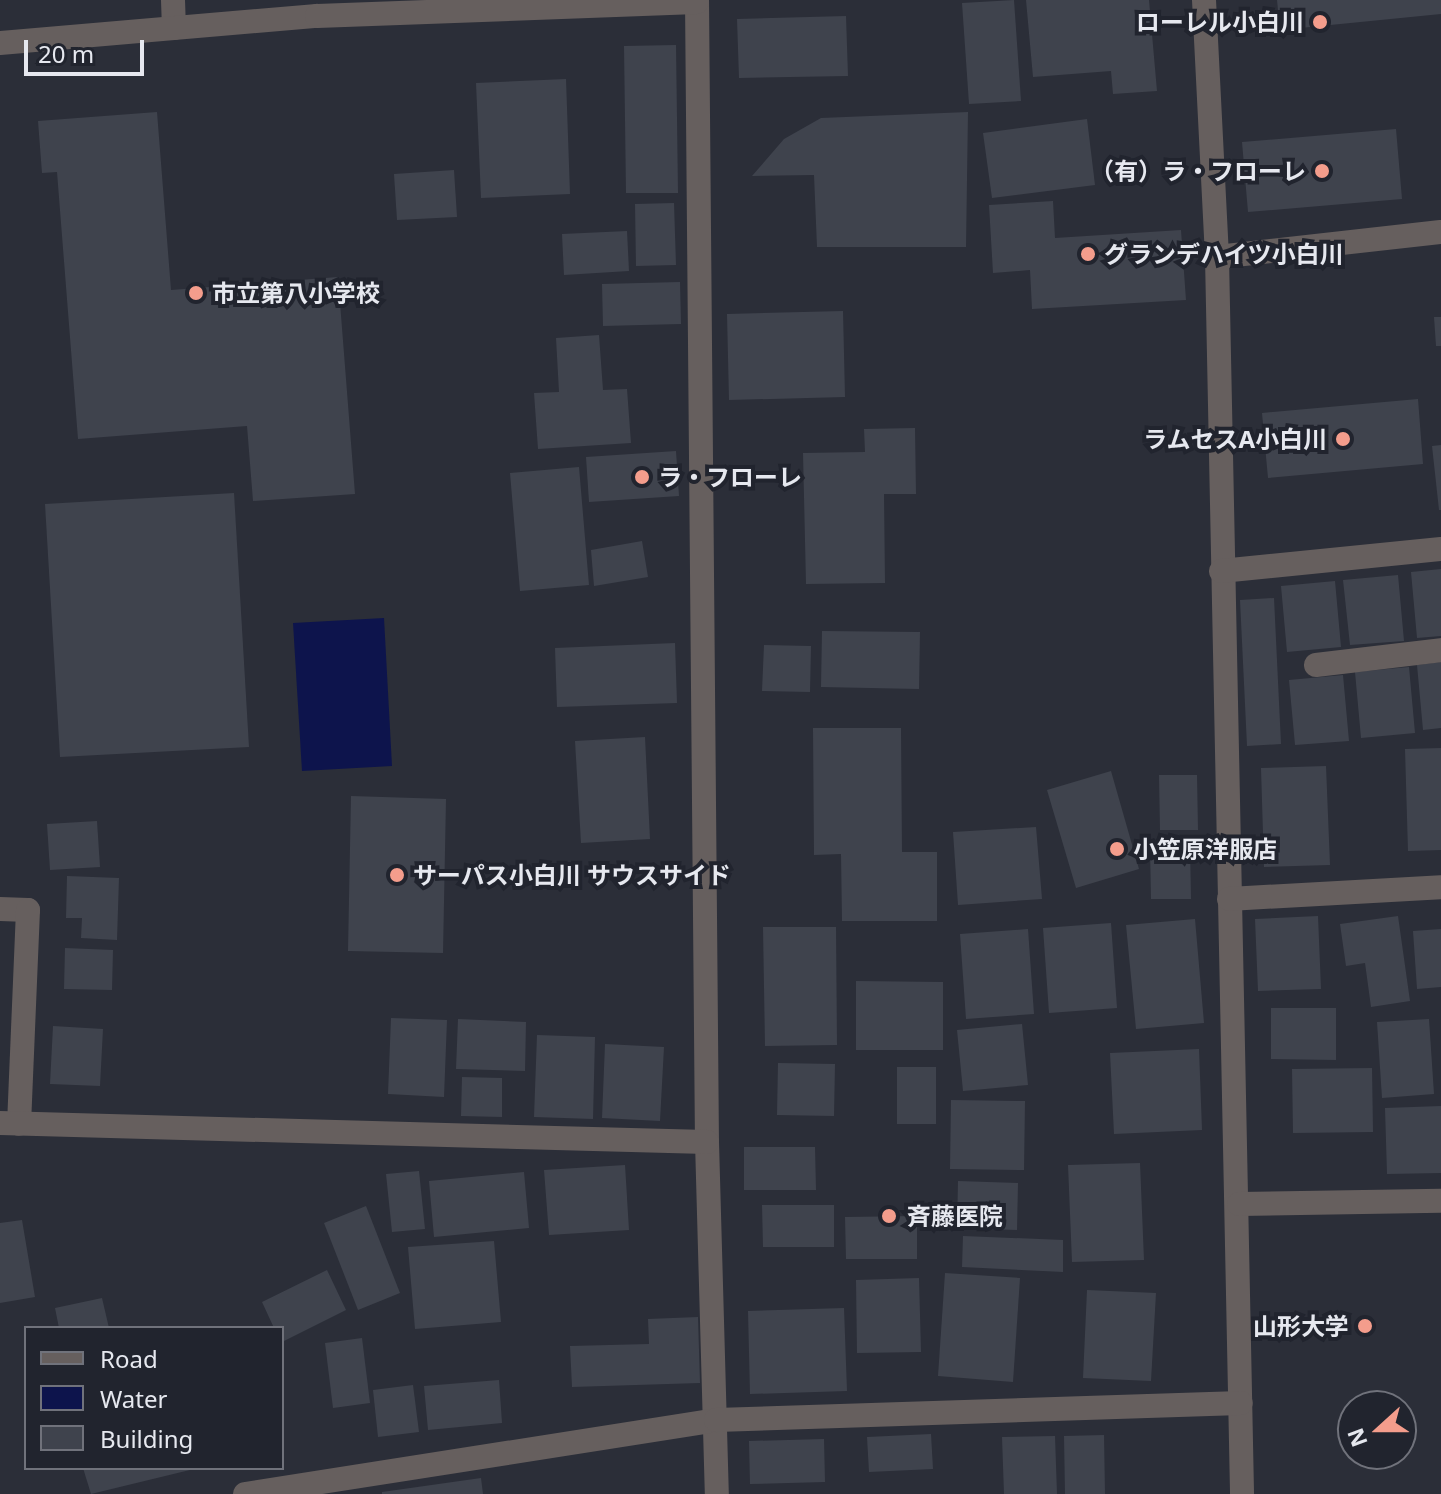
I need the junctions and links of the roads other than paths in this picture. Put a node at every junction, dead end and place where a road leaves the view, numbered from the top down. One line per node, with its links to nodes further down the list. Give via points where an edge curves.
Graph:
1 (173, 0): 4 (street)
2 (1204, 0): 7 (street)
3 (697, 1): 4 (street, via 317,16); 16 (street)
4 (174, 28): 5 (street)
5 (0, 43)
6 (1441, 232): 7 (street)
7 (1217, 257): 9 (street)
8 (1441, 549): 9 (street)
9 (1221, 571): 13 (street)
10 (1441, 650): 11 (street)
11 (1316, 665)
12 (1441, 887): 13 (street)
13 (1229, 899): 18 (street)
14 (0, 909): 15 (street, via 28,910)
15 (9, 1124): 16 (street)
16 (707, 1142): 20 (street)
17 (1441, 1201): 18 (street)
18 (1239, 1204): 19 (street)
19 (1241, 1403): 20 (street); 23 (street)
20 (716, 1420): 21 (street); 22 (street)
21 (245, 1494)
22 (717, 1494)
23 (1242, 1494)

